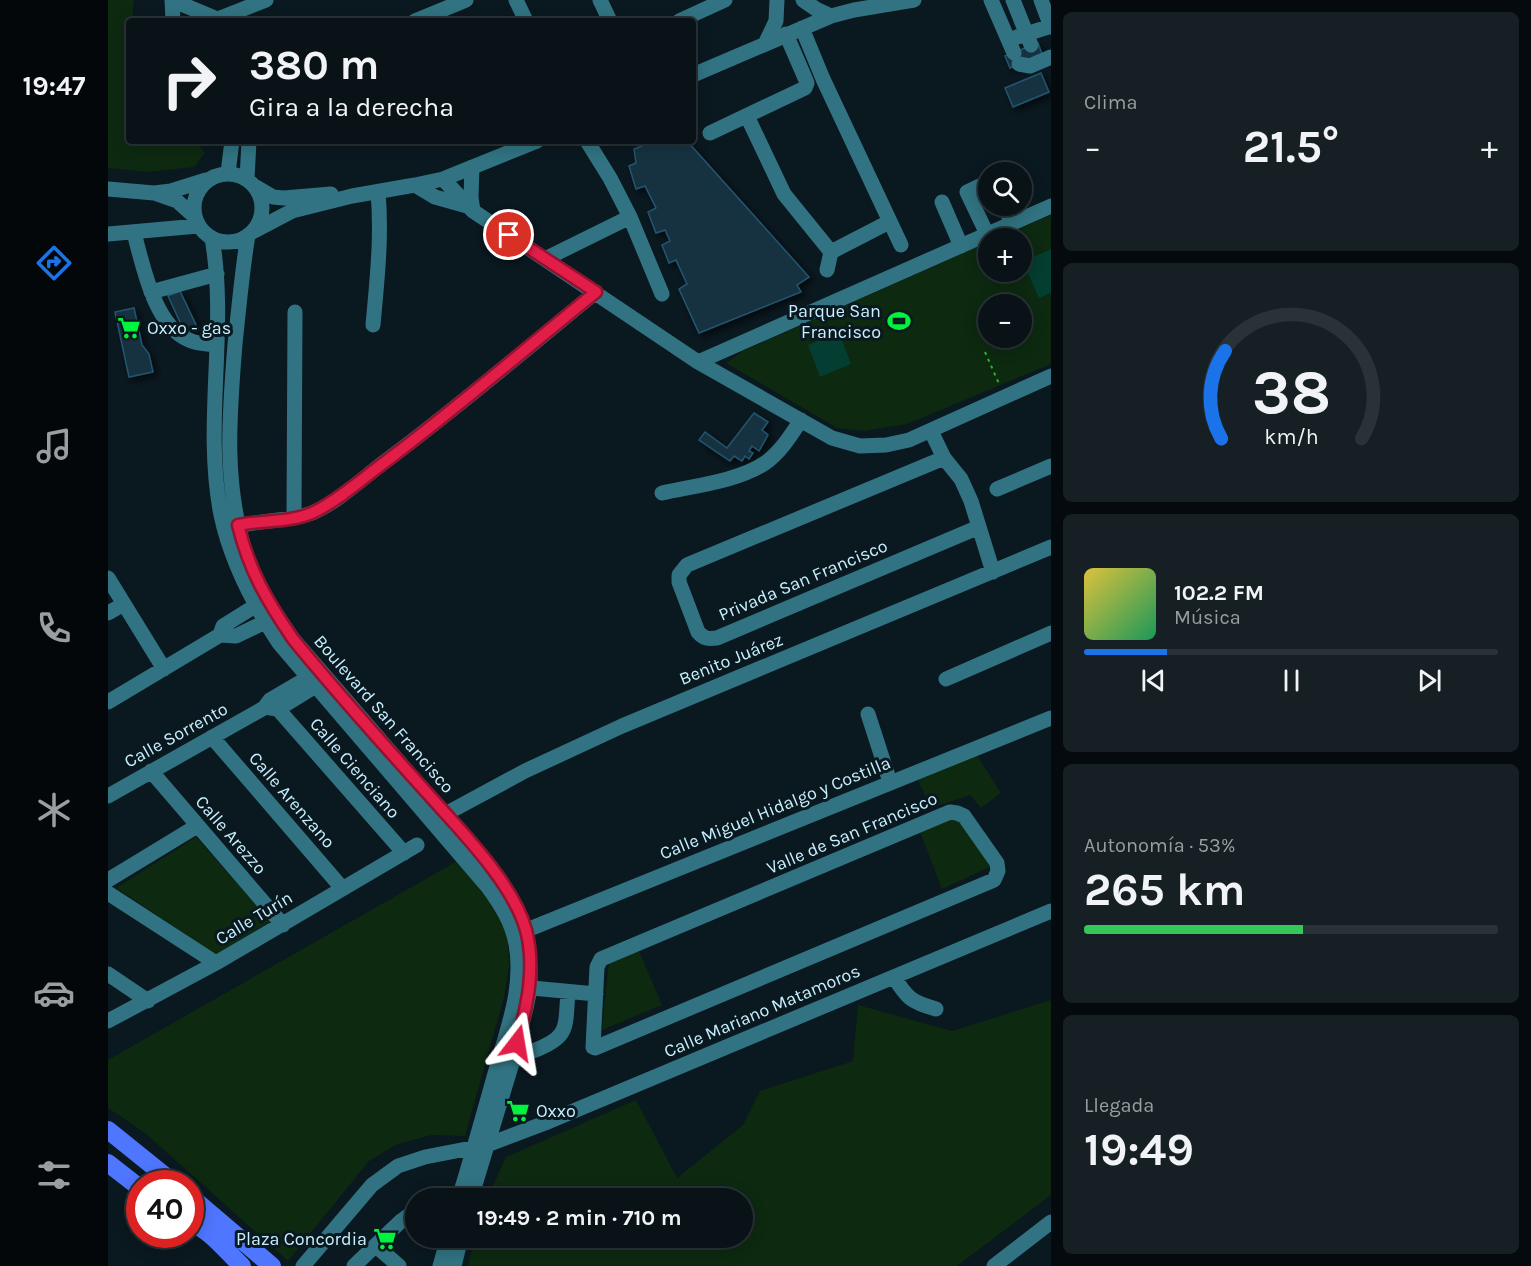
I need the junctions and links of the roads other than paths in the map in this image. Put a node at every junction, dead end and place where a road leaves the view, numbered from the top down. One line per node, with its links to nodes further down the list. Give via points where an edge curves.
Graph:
1 (266, 0): 17 (street)
2 (466, 0): 18 (street)
3 (516, 0): 19 (street)
4 (600, 0): 20 (street)
5 (725, 0): 21 (street)
6 (777, 0): 25 (street, via 776,21)
7 (803, 0): 13 (street)
8 (914, 0): 13 (street)
9 (992, 0): 27 (street)
10 (1013, 0): 26 (street)
11 (179, 1): 14 (street); 15 (street); 16 (street)
12 (1042, 2): 22 (street)
13 (831, 16): 23 (street)
14 (173, 18)
15 (186, 18)
16 (211, 18)
17 (220, 18)
18 (423, 18)
19 (525, 18)
20 (609, 18)
21 (686, 18)
22 (1051, 26): 26 (street)
23 (802, 28): 24 (street); 53 (street)
24 (786, 34): 25 (street); 29 (street, via 807,83 805,88)
25 (765, 44): 28 (street)
26 (1036, 51): 27 (street); 27 (street, via 1030,66)
27 (1014, 52)
28 (696, 74)
29 (747, 116): 30 (street); 63 (street, via 784,194)
30 (710, 133)
31 (232, 144): 36 (street)
32 (249, 144): 39 (street)
33 (530, 144): 35 (street)
34 (589, 144): 51 (street)
35 (472, 167): 37 (street); 48 (street)
36 (228, 173): 38 (street); 39 (street)
37 (443, 179): 40 (street); 48 (street)
38 (207, 180): 44 (street); 52 (street, via 195,197)
39 (251, 183): 45 (street, via 284,198); 57 (street, via 261,198 262,209 260,221)
40 (415, 185): 43 (street); 48 (street)
41 (978, 187): 49 (street, via 967,192)
42 (108, 189): 44 (street)
43 (378, 192): 45 (street); 71 (street, via 380,247)
44 (154, 193): 52 (street, via 177,201)
45 (352, 196): 57 (street, via 292,211)
46 (942, 202): 62 (street)
47 (1051, 206): 54 (street)
48 (470, 209): 64 (street)
49 (978, 215)
50 (1009, 216): 54 (street)
51 (630, 218): 64 (street); 69 (street)
52 (196, 221): 56 (street); 59 (street)
53 (889, 222): 61 (street); 63 (street)
54 (1012, 223): 55 (street)
55 (1001, 228)
56 (134, 233): 58 (street); 67 (street)
57 (251, 233): 59 (street, via 230,242); 83 (street, Boulevard San Francisco, via 243,264 230,413)
58 (108, 234)
59 (212, 238): 66 (street, Boulevard San Francisco)
60 (978, 238): 62 (street)
61 (901, 244)
62 (961, 246): 73 (street)
63 (831, 252): 65 (street)
64 (545, 259): 68 (street)
65 (827, 270)
66 (217, 274): 67 (street); 72 (street, Boulevard San Francisco)
67 (151, 292): 72 (street, via 172,330 189,340)
68 (596, 292): 73 (street); 81 (street, via 396,454 314,512)
69 (662, 294)
70 (295, 312): 81 (street)
71 (373, 325)
72 (217, 345): 83 (street, Boulevard San Francisco, via 215,463 221,514)
73 (698, 362): 75 (street)
74 (1051, 376): 76 (street)
75 (801, 420): 76 (street, via 832,438 860,446 886,445); 80 (street, via 766,463 740,475)
76 (931, 431): 77 (street)
77 (944, 458): 82 (street, via 961,479); 82 (street, Privada San Francisco, via 687,565 679,574 679,582 698,632 702,638 717,638)
78 (1051, 466): 79 (street)
79 (997, 489)
80 (662, 493)
81 (294, 518): 83 (street)
82 (979, 527): 85 (street)
83 (231, 528): 88 (street, Boulevard San Francisco, via 237,568); 94 (street, Boulevard San Francisco, via 265,597)
84 (1051, 547): 85 (street, Benito Juárez)
85 (993, 572): 104 (street, Benito Juárez, via 622,726)
86 (108, 579): 87 (street)
87 (124, 604): 89 (street); 93 (street)
88 (255, 606): 90 (street, Boulevard San Francisco); 92 (street, via 223,626)
89 (108, 613)
90 (265, 622): 92 (street, via 236,636); 94 (street, Boulevard San Francisco, via 279,643)
91 (1051, 633): 95 (street)
92 (220, 635): 93 (street)
93 (164, 669): 96 (street)
94 (318, 679): 97 (street, Calle Sorrento); 104 (street, Boulevard San Francisco)
95 (946, 679)
96 (108, 702)
97 (270, 706): 100 (street, Calle Sorrento); 106 (street, Calle Cienciano)
98 (868, 714): 102 (street)
99 (1051, 718): 102 (street, Calle Miguel Hidalgo y Costilla)
100 (212, 737): 101 (street, Calle Sorrento); 108 (street, Calle Arenzano)
101 (151, 771): 103 (street, Calle Sorrento); 105 (street, Calle Arezzo)
102 (890, 782): 112 (street, Calle Miguel Hidalgo y Costilla)
103 (108, 796)
104 (439, 817): 112 (street, Boulevard San Francisco, via 505,888 518,911)
105 (197, 826): 107 (street); 111 (street, Calle Arezzo)
106 (410, 849): 108 (street, Calle Turín)
107 (108, 880)
108 (342, 888): 111 (street, Calle Turín)
109 (108, 893): 113 (street)
110 (1051, 911): 115 (street, Calle Mariano Matamoros)
111 (282, 925): 113 (street, Calle Turín)
112 (520, 933): 116 (street, Boulevard San Francisco, via 530,967)
113 (216, 963): 119 (street, Calle Turín)
114 (108, 974): 119 (street)
115 (894, 977): 120 (street, via 914,1002); 126 (street, Calle Mariano Matamoros)
116 (523, 988): 117 (street); 124 (street, Boulevard San Francisco)
117 (568, 992): 118 (street); 121 (street)
118 (596, 994): 122 (street, Valle de San Francisco); 122 (street, Valle de San Francisco, via 601,960 947,813 964,816 997,863 997,876 990,882 595,1048)
119 (148, 1001): 123 (street, Calle Turín)
120 (936, 1009)
121 (566, 1010): 122 (street); 124 (street, via 562,1035 556,1041)
122 (594, 1011)
123 (108, 1021)
124 (505, 1062): 126 (street, Boulevard San Francisco)
125 (108, 1130): 128 (main road)
126 (481, 1146): 130 (street, Boulevard San Francisco); 131 (street, Boulevard San Francisco); 140 (street, Calle Mariano Matamoros, via 411,1161 384,1174)
127 (108, 1163): 129 (main road)
128 (158, 1170)
129 (126, 1177)
130 (463, 1188)
131 (473, 1188)
132 (204, 1208): 144 (main road)
133 (405, 1218): 137 (street)
134 (1051, 1222): 148 (street)
135 (204, 1230): 143 (main road)
136 (204, 1241): 142 (main road)
137 (376, 1246): 141 (street); 145 (street)
138 (445, 1248): 146 (street)
139 (458, 1248): 147 (street)
140 (310, 1264)
141 (395, 1265)
142 (233, 1266)
143 (242, 1266)
144 (272, 1266)
145 (354, 1266)
146 (440, 1266)
147 (454, 1266)
148 (994, 1266)

